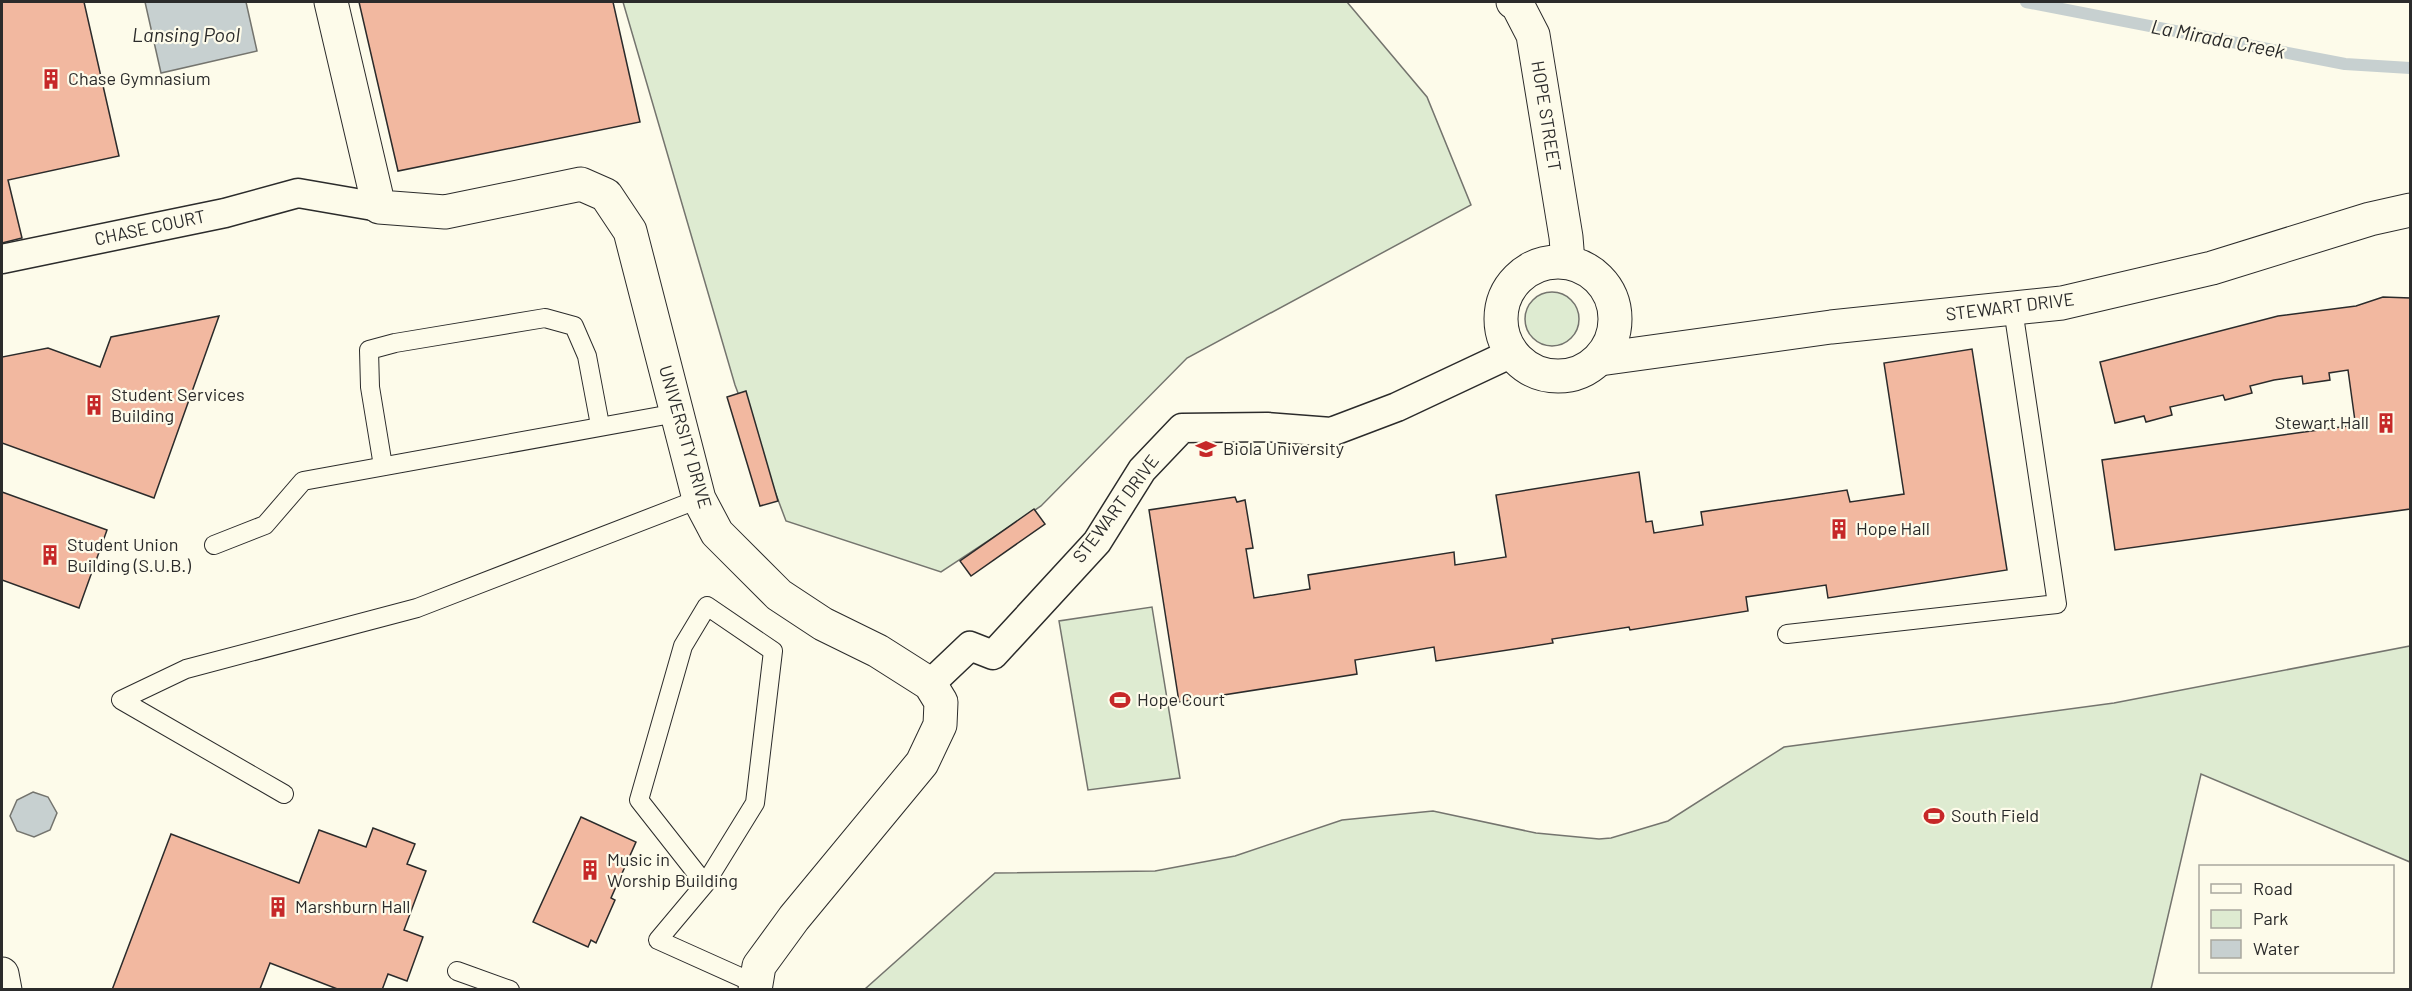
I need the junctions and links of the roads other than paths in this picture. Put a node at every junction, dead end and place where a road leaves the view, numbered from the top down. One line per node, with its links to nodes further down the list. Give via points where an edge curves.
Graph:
1 (331, 2): 3 (street)
2 (1513, 2): 5 (street, HOPE STREET, via 1533,35)
3 (379, 207): 6 (street, CHASE COURT, via 298,193 225,213); 10 (street, UNIVERSITY DRIVE, via 446,213 581,184 606,195 630,231)
4 (2410, 210): 7 (street, STEWART DRIVE, via 2201,270 2062,303)
5 (1567, 250): 8 (street, via 1531,269 1516,281 1506,297 1501,316); 9 (street, via 1603,283 1613,302 1616,322 1611,342)
6 (2, 259)
7 (2013, 309): 9 (street, STEWART DRIVE, via 1831,327); 15 (lane, via 2057,604)
8 (1512, 353): 9 (street, via 1526,367 1544,375 1564,377 1584,371); 16 (street, STEWART DRIVE, via 1397,407 1331,432 1267,427 1182,428 1142,470 1096,542 993,655 970,646)
9 (1600, 359)
10 (676, 413): 11 (lane); 13 (street, UNIVERSITY DRIVE)
11 (600, 425): 12 (lane); 12 (lane, via 587,356 574,326 545,318 394,343 369,350 370,387)
12 (383, 466): 14 (lane, via 303,481 265,525)
13 (699, 498): 16 (street, UNIVERSITY DRIVE, via 717,533 779,595); 17 (lane, via 417,609 186,669 121,700)
14 (213, 545)
15 (1787, 634)
16 (930, 684): 21 (street, via 941,702 940,725 922,763 794,918 759,966)
17 (284, 794)
18 (705, 884): 18 (lane, via 755,803 773,651 707,606 683,646 639,800); 21 (lane, via 658,940)
19 (457, 971): 23 (lane)
20 (2, 974): 22 (street)
21 (756, 987)
22 (5, 990)
23 (510, 990)

